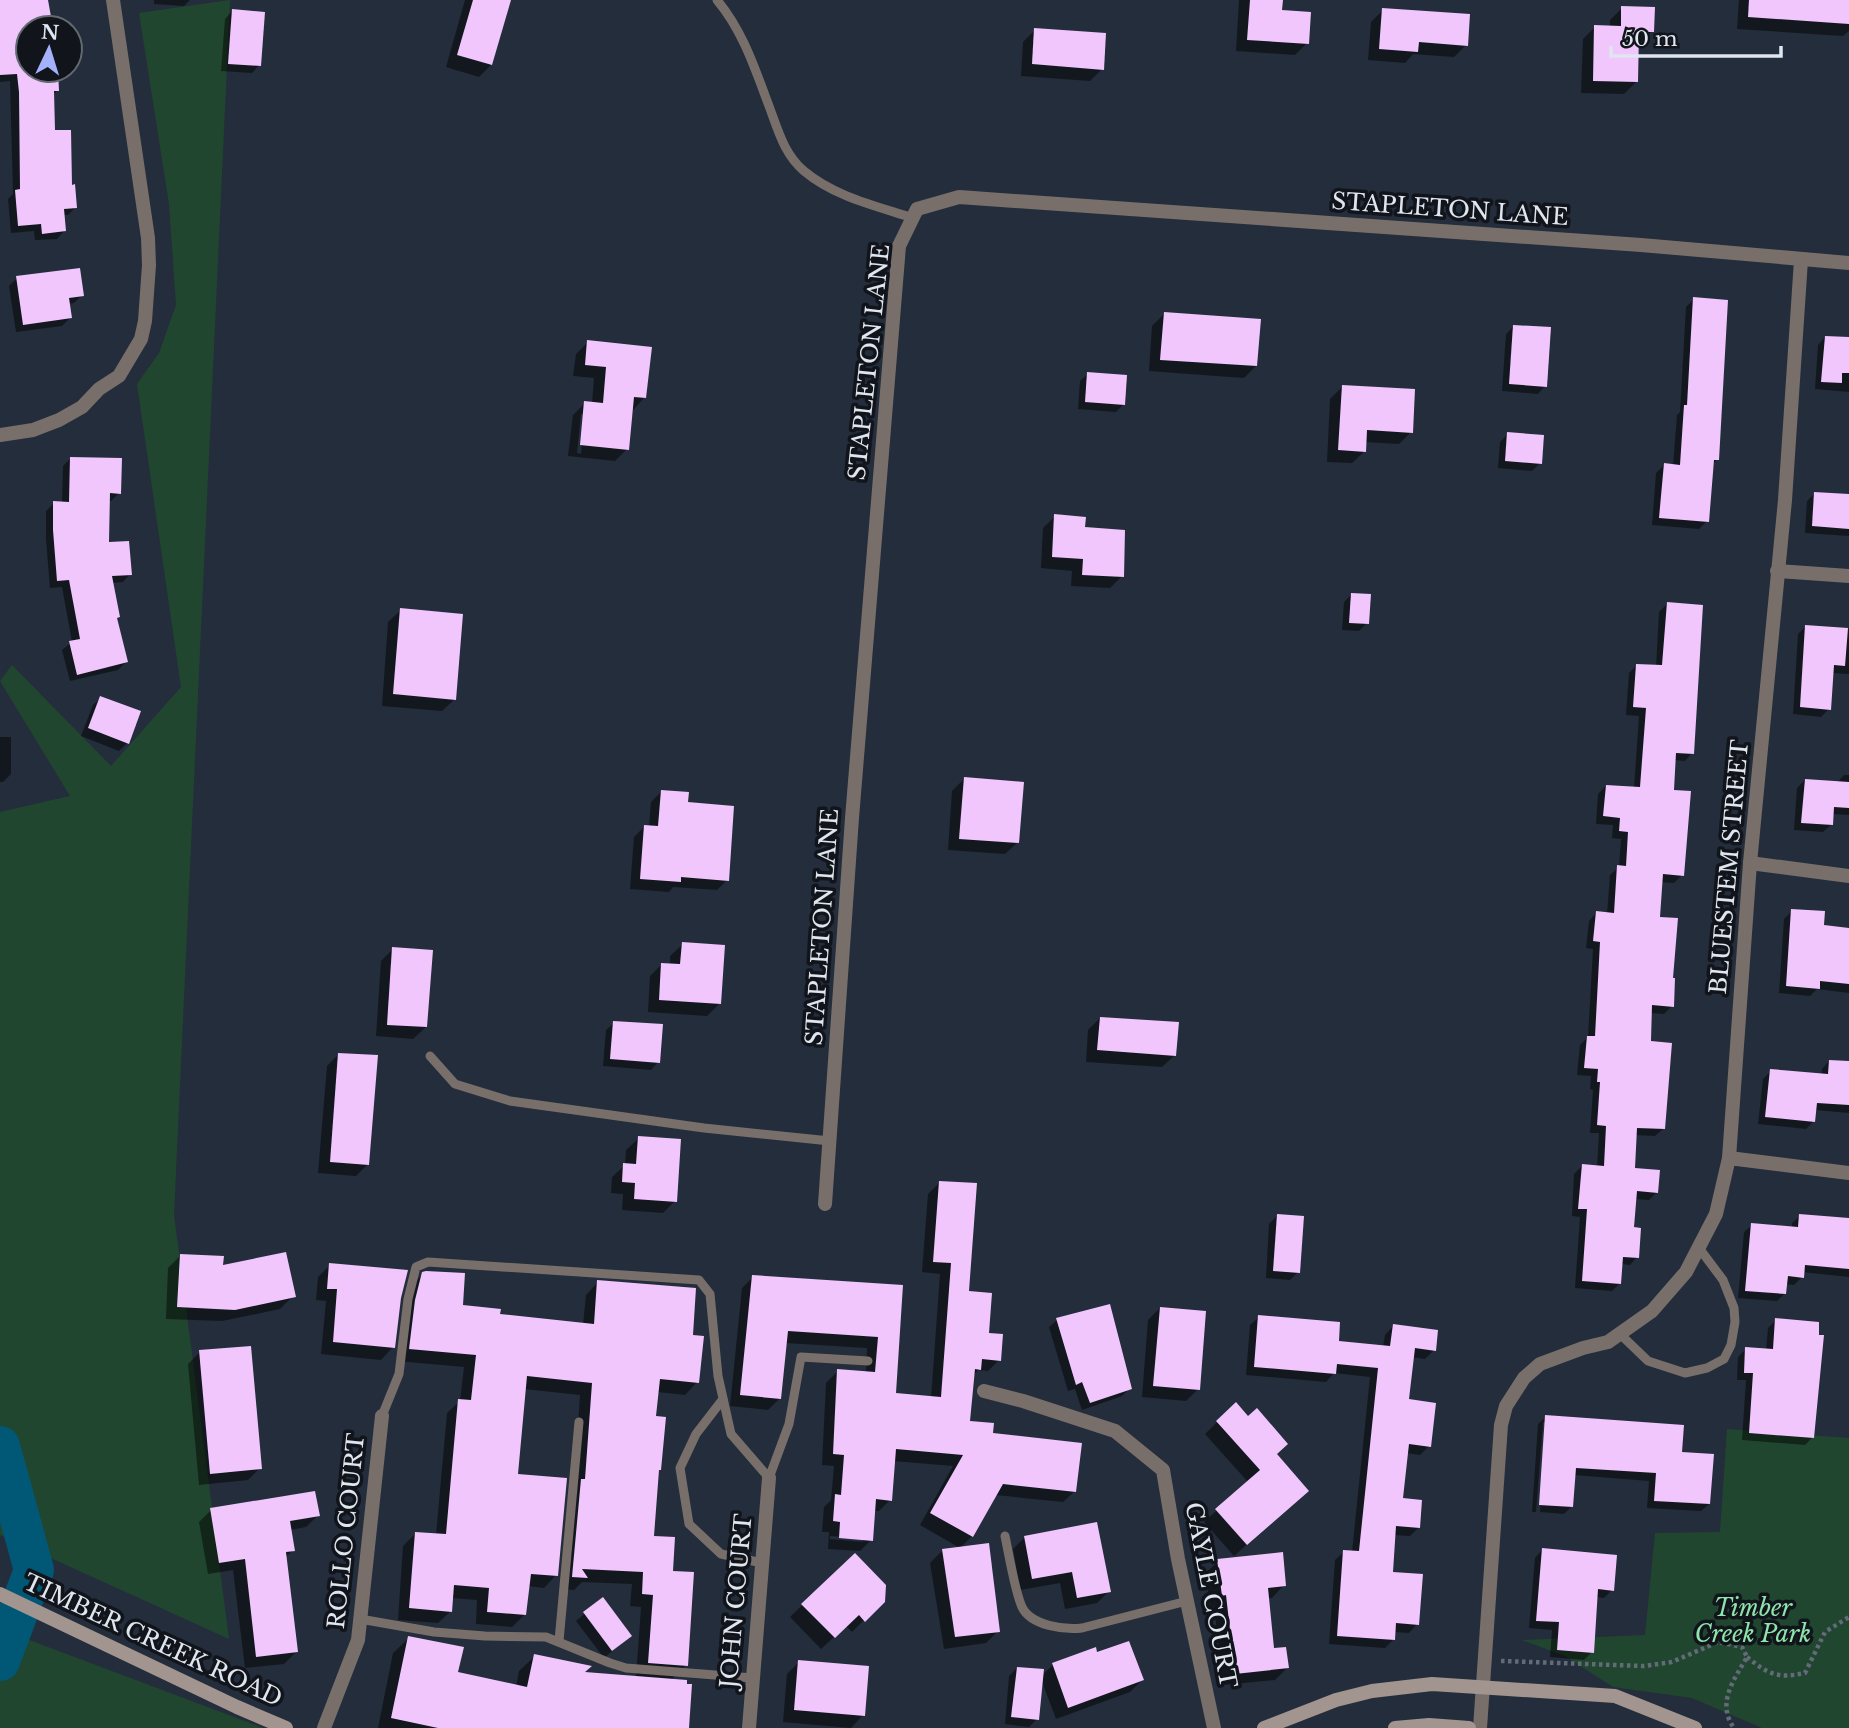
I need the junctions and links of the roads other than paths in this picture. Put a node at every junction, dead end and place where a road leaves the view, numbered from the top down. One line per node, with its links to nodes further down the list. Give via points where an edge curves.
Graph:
1 (113, 0): 6 (street, via 148,238 141,340 119,376 82,407 33,430)
2 (718, 0): 3 (lane, via 733,18 786,151 804,171 838,193)
3 (913, 218): 4 (street, STAPLETON LANE, via 917,209 959,197); 12 (street, STAPLETON LANE, via 899,246)
4 (1801, 260): 5 (street, STAPLETON LANE); 7 (street, BLUESTEM STREET)
5 (1849, 263)
6 (0, 435)
7 (1777, 571): 8 (street); 9 (street, BLUESTEM STREET)
8 (1849, 576)
9 (1750, 863): 10 (street); 13 (street, BLUESTEM STREET)
10 (1849, 876)
11 (430, 1056): 12 (lane, via 455,1084 510,1101)
12 (830, 1141): 15 (street, STAPLETON LANE)
13 (1729, 1158): 14 (street); 16 (street, BLUESTEM STREET, via 1716,1214)
14 (1849, 1172)
15 (825, 1204)
16 (1699, 1248): 17 (street, BLUESTEM STREET, via 1686,1272 1652,1311); 17 (lane, via 1723,1280 1734,1308 1731,1345 1724,1359 1685,1373 1648,1361)
17 (1620, 1334): 31 (street, BLUESTEM STREET, via 1540,1364 1524,1378 1506,1406)
18 (868, 1361): 23 (lane, via 801,1357 789,1424)
19 (984, 1391): 27 (street, GAYLE COURT, via 1115,1431 1163,1470)
20 (723, 1399): 21 (lane, via 710,1294 699,1280 428,1262 416,1267 399,1374); 23 (lane, via 731,1434); 25 (lane, via 696,1434 680,1468 689,1524 721,1554)
21 (382, 1416): 28 (street, ROLLO COURT)
22 (579, 1422): 29 (lane)
23 (769, 1478): 25 (street, JOHN COURT)
24 (1005, 1536): 27 (lane, via 1023,1609 1037,1620 1068,1630)
25 (762, 1563): 30 (street, JOHN COURT)
26 (0, 1594): 32 (street, TIMBER CREEK ROAD)
27 (1187, 1601): 35 (street, GAYLE COURT)
28 (360, 1619): 29 (lane, via 434,1632 546,1637); 33 (street, ROLLO COURT, via 358,1640)
29 (559, 1642): 30 (lane, via 626,1668)
30 (753, 1678): 34 (street, JOHN COURT)
31 (1483, 1687): 36 (street, via 1432,1684 1372,1691); 39 (street); 40 (street, via 1615,1696)
32 (286, 1728)
33 (324, 1728)
34 (749, 1728)
35 (1214, 1728)
36 (1264, 1728)
37 (1395, 1728): 38 (street)
38 (1469, 1728)
39 (1480, 1728)
40 (1695, 1728)

